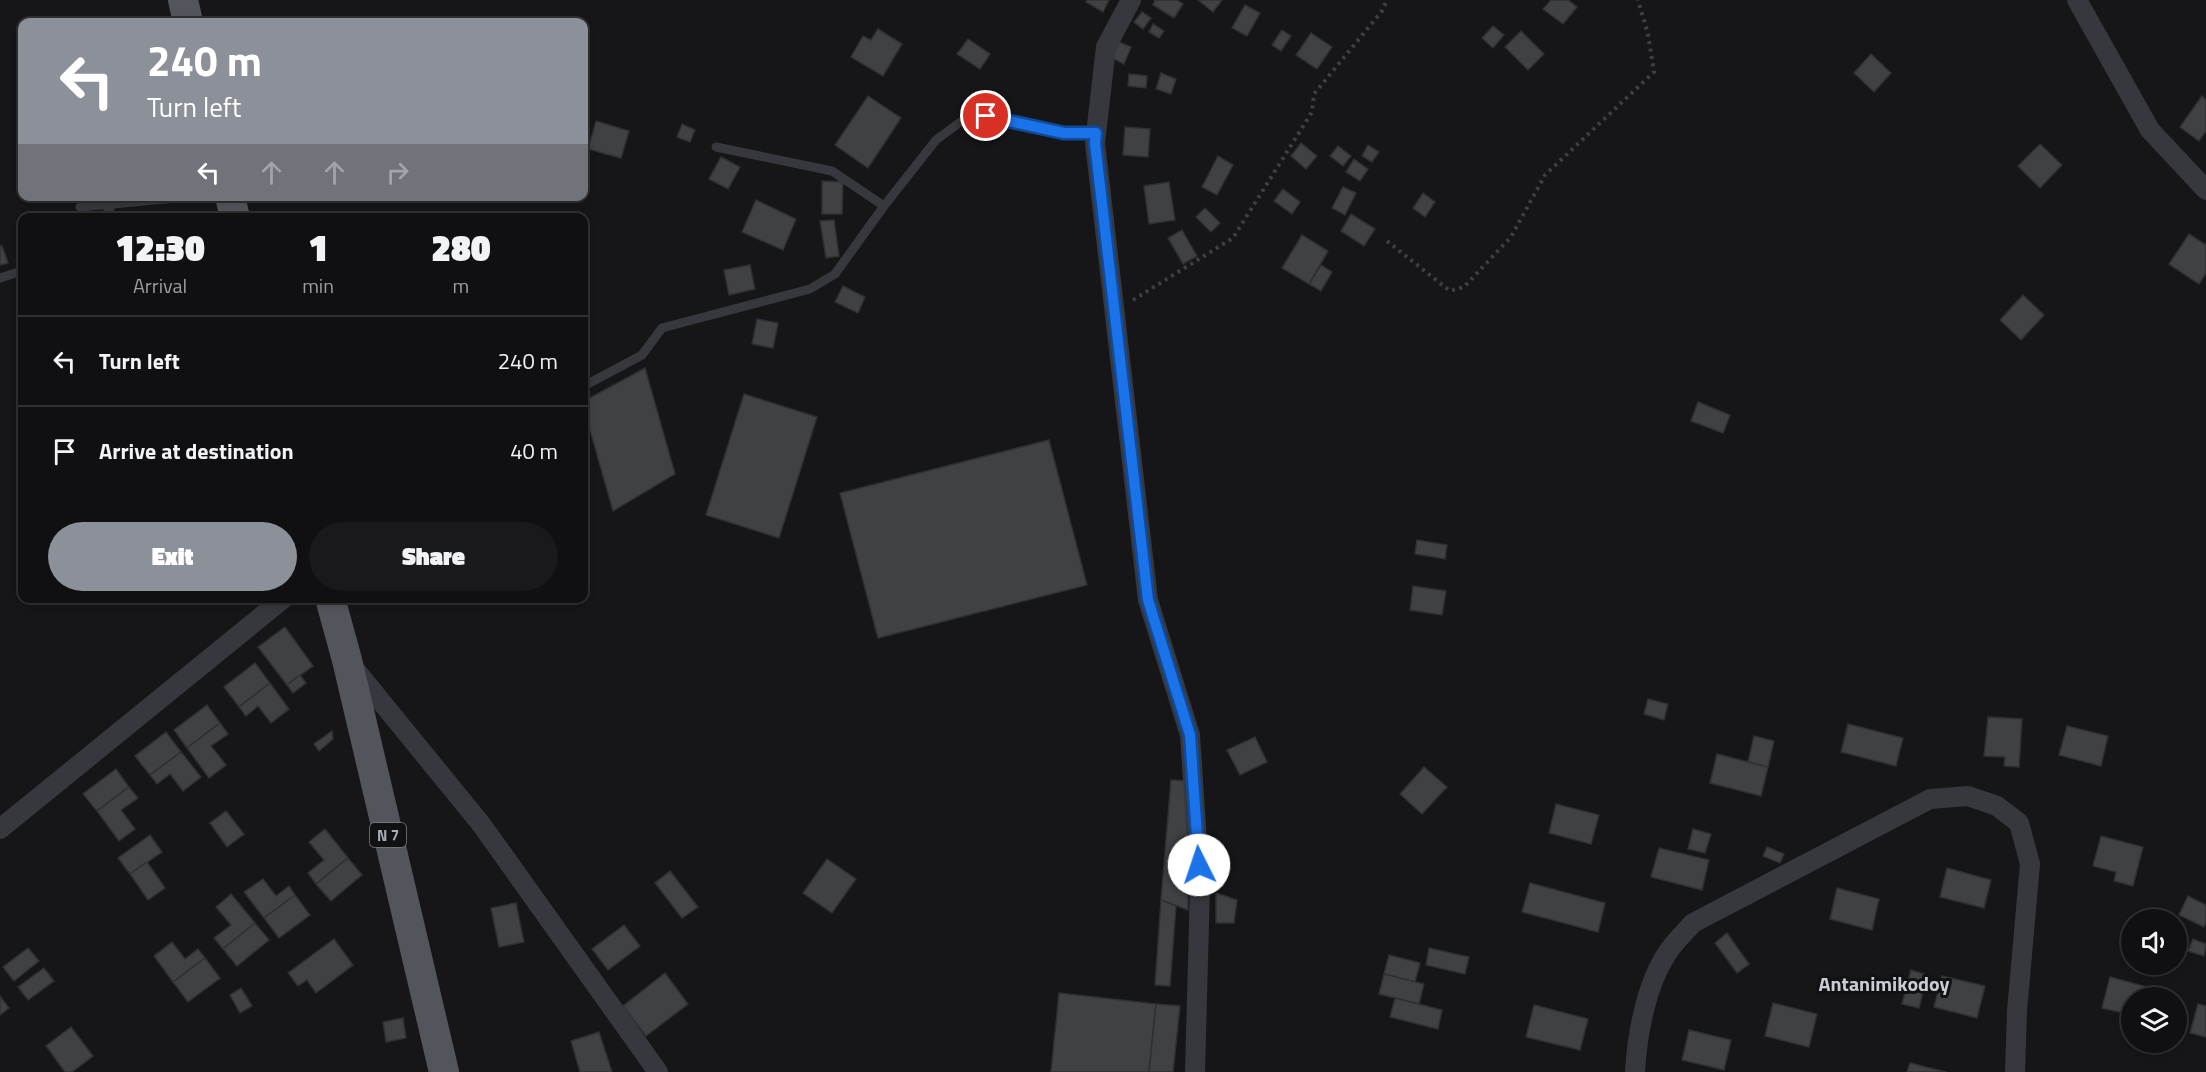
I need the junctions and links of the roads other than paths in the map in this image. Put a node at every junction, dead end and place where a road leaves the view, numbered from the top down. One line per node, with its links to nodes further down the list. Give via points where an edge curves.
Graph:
1 (183, 0): 4 (main road)
2 (1131, 0): 5 (street, via 1106,47)
3 (2077, 0): 7 (street, via 2150,130)
4 (187, 18)
5 (1096, 133): 10 (lane, via 1064,133 986,116 963,120 936,140); 22 (street, via 1148,600 1190,735 1200,887)
6 (716, 147): 10 (lane, via 832,171)
7 (2206, 190)
8 (137, 201): 9 (lane)
9 (113, 203): 11 (lane); 12 (lane)
10 (884, 206): 15 (lane, via 835,274 810,289 662,328 642,356)
11 (80, 207)
12 (107, 213)
13 (18, 272): 14 (lane)
14 (0, 278)
15 (588, 384)
16 (278, 603): 19 (street)
17 (331, 603): 18 (main road, N 7)
18 (346, 660): 20 (main road, N 7); 21 (street, via 481,824)
19 (0, 829)
20 (444, 1072)
21 (658, 1072)
22 (1194, 1072)
23 (1635, 1072): 24 (street, via 1650,985 1666,954 1693,923 1930,799 1968,796 1997,806 2019,823 2030,864)
24 (2015, 1072)

